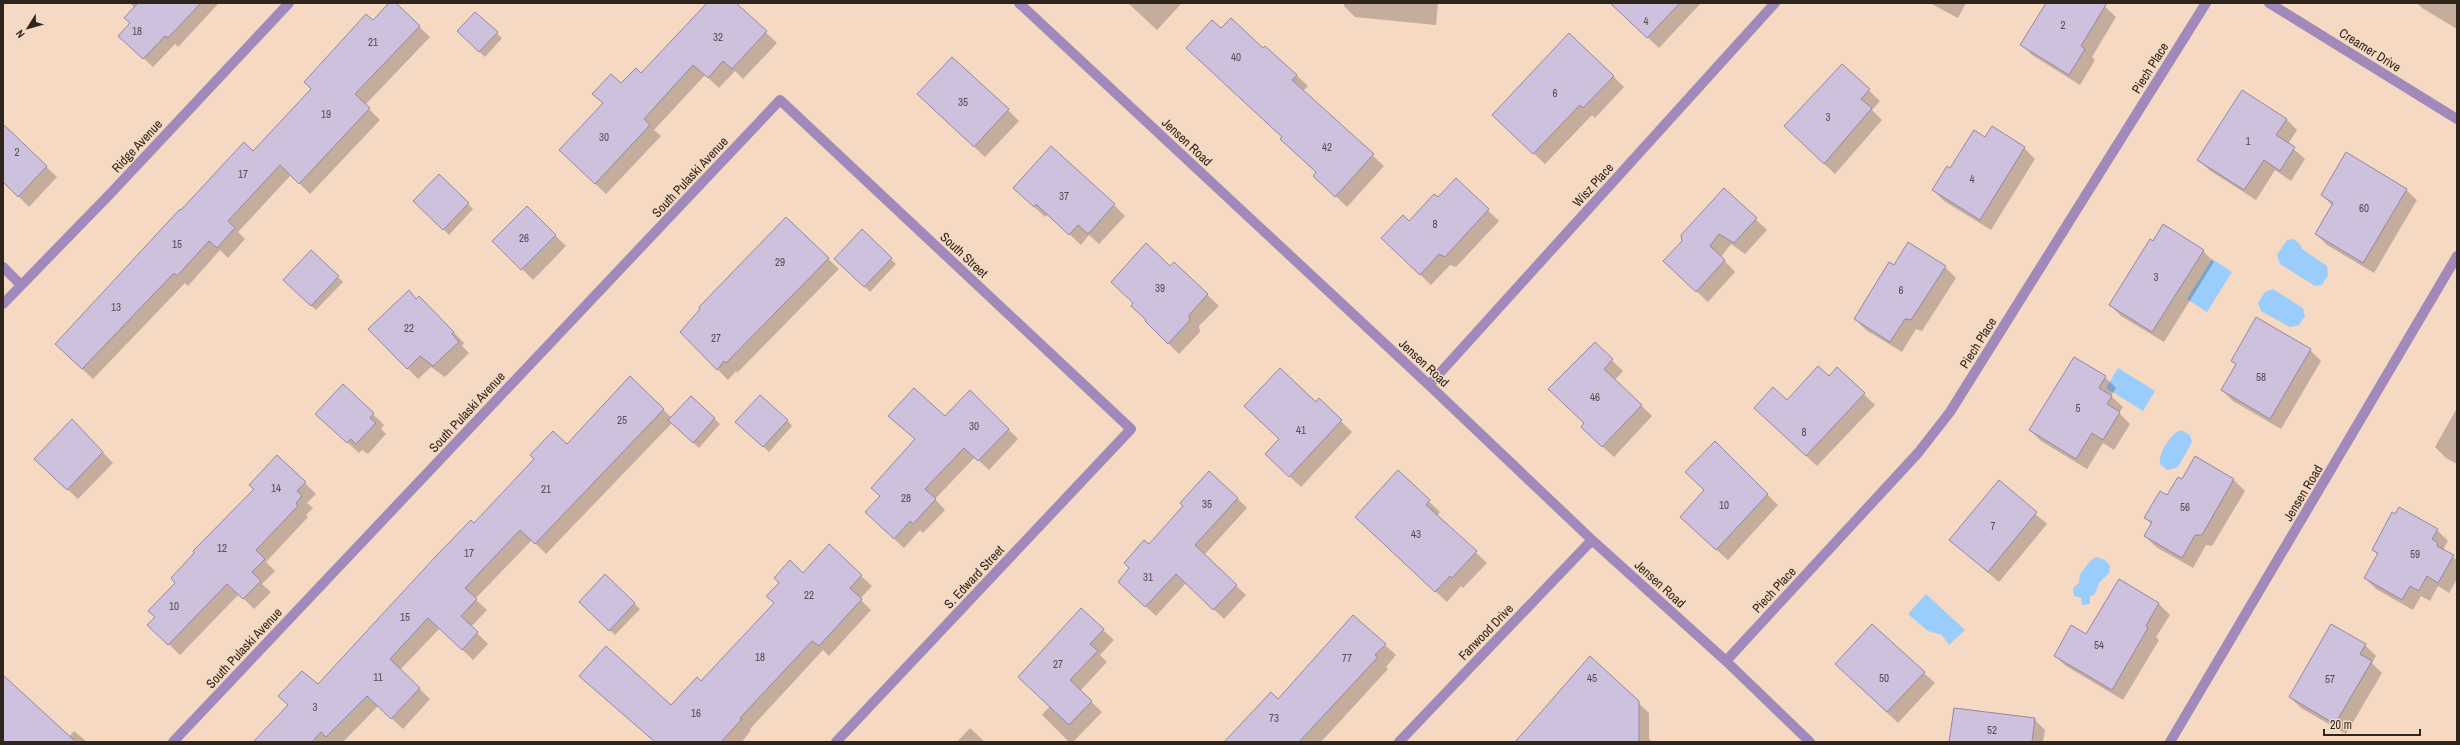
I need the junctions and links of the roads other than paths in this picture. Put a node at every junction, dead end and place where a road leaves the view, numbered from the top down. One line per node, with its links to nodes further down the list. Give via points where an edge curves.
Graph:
1 (289, 3): 10 (street, Ridge Avenue)
2 (1019, 3): 12 (street, Jensen Road)
3 (1775, 3): 12 (street, Wisz Place)
4 (2206, 3): 15 (street, Piech Place, via 1950,412 1918,453)
5 (2269, 3): 7 (street, Creamer Drive)
6 (780, 100): 13 (street, South Street); 16 (street, South Pulaski Avenue)
7 (2457, 119)
8 (2457, 256): 20 (street, Jensen Road)
9 (3, 267): 10 (street)
10 (21, 285): 11 (street, Ridge Avenue)
11 (3, 304)
12 (1429, 385): 14 (street, Jensen Road)
13 (1131, 429): 17 (street, S. Edward Street)
14 (1592, 540): 15 (street, Jensen Road); 18 (street, Fanwood Drive)
15 (1726, 661): 19 (street, Jensen Road)
16 (173, 742)
17 (836, 742)
18 (1399, 742)
19 (1810, 742)
20 (2170, 742)

